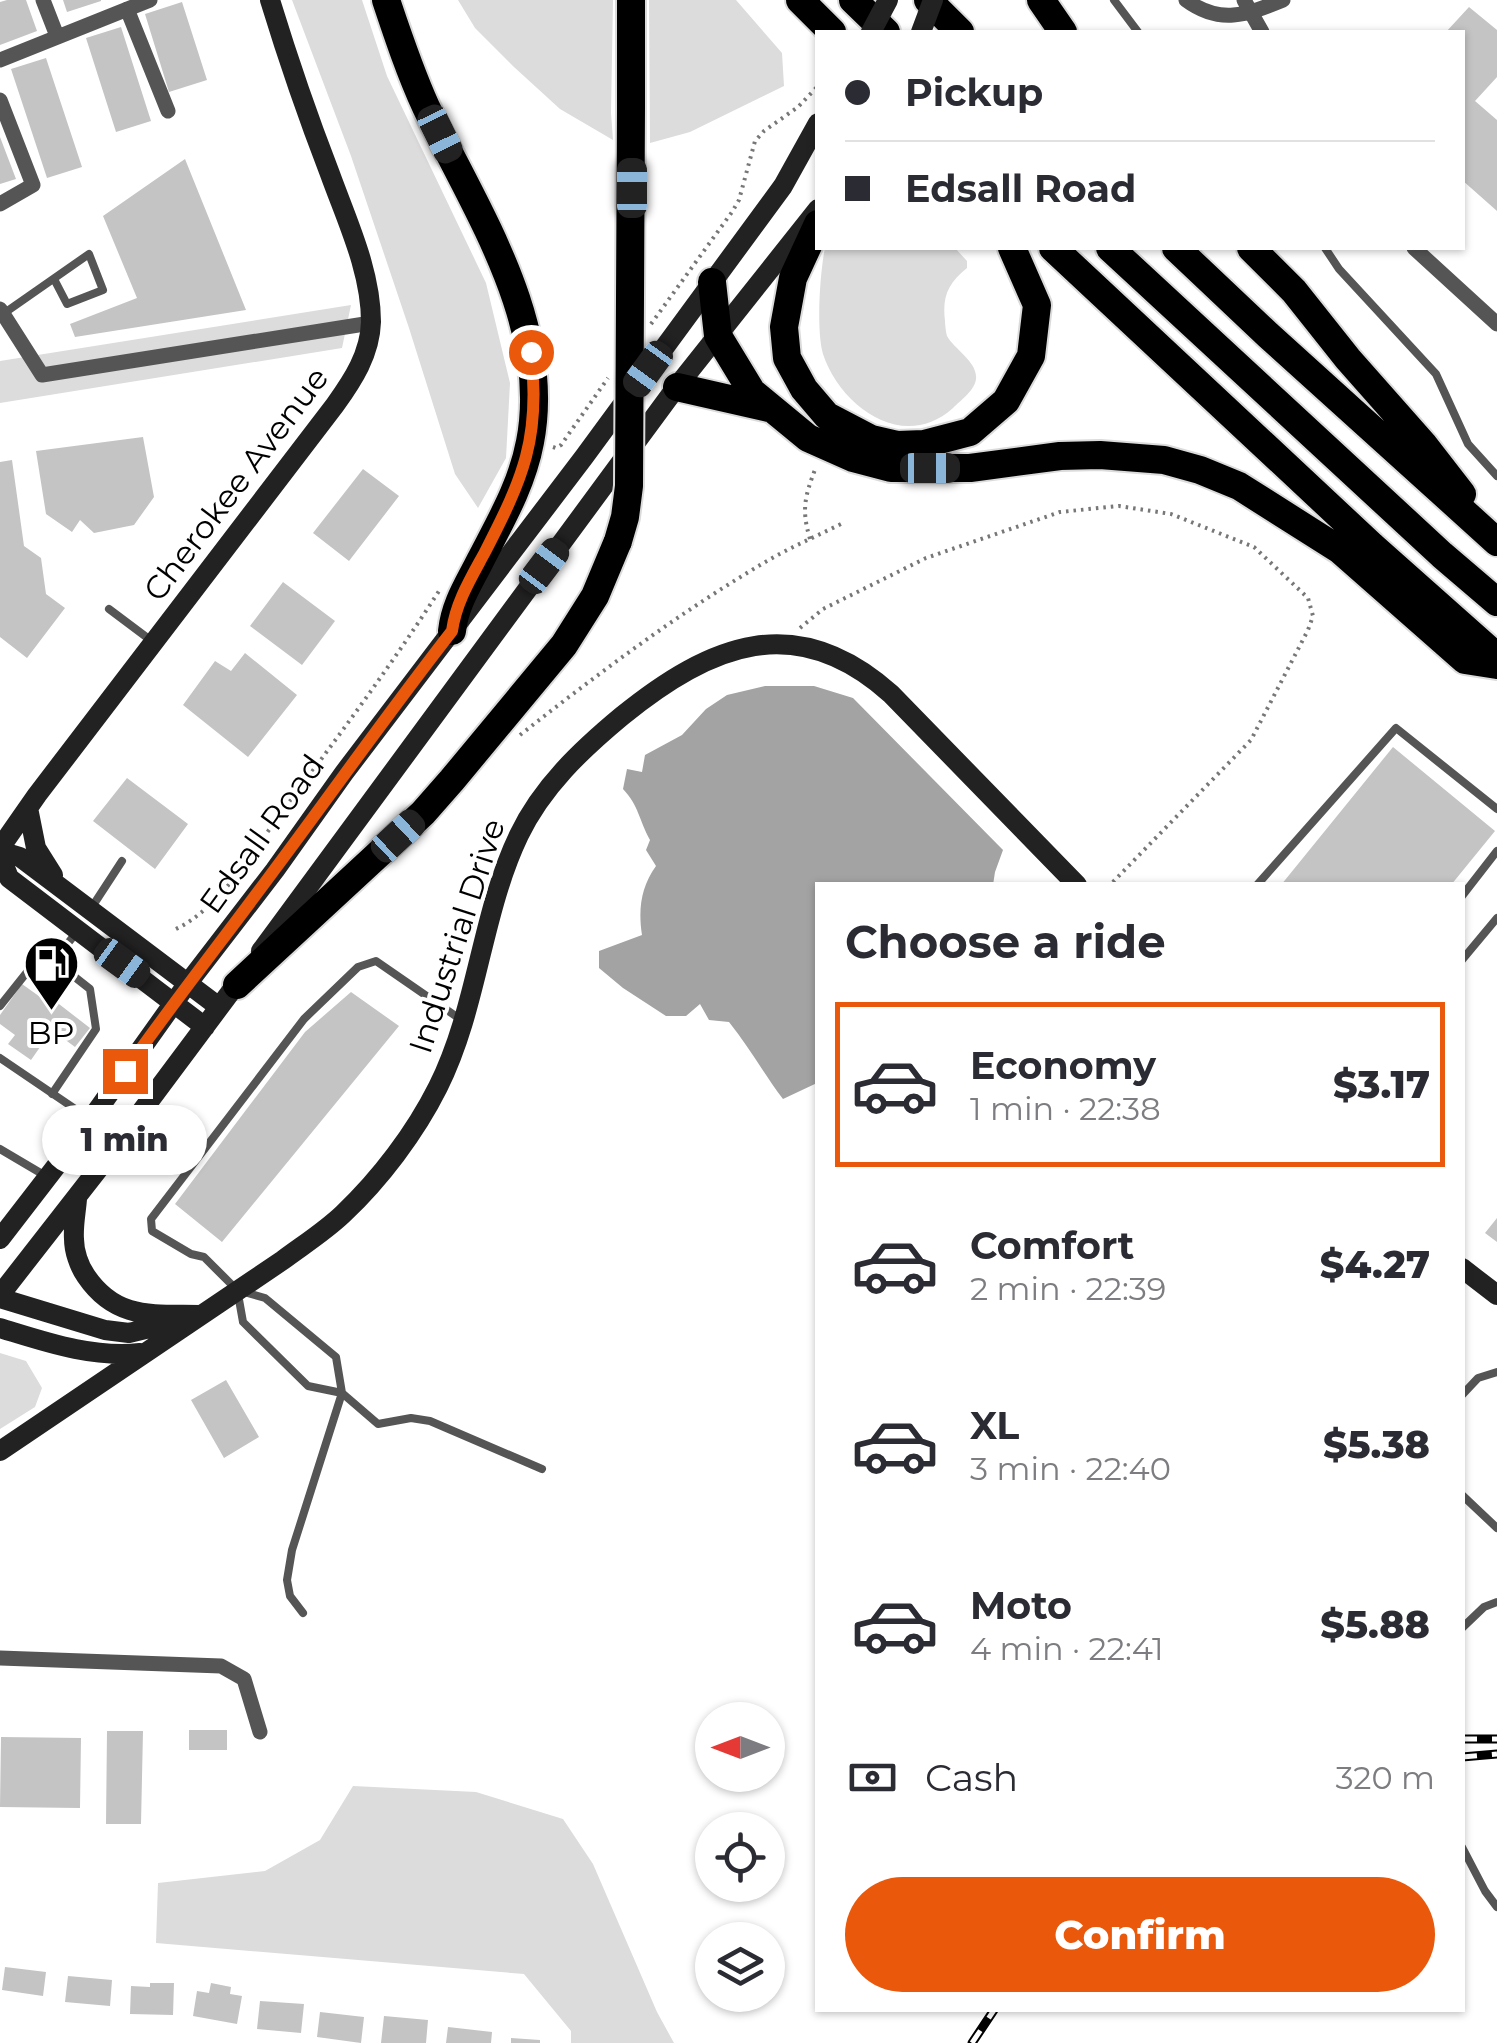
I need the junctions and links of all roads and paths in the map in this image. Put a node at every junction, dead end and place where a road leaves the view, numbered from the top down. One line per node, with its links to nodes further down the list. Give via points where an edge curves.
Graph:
1 (42, 0): 26 (street)
2 (150, 0): 16 (street)
3 (270, 0): 46 (street, Cherokee Avenue, via 365,276)
4 (386, 0): 59 (highway, via 425,104 506,273 534,380 523,472 455,610)
5 (631, 0): 80 (highway, bridge, via 629,486 618,540 595,596 564,645 423,814)
6 (800, 0): 17 (highway)
7 (853, 0): 19 (highway)
8 (888, 0): 18 (street, bridge)
9 (931, 0): 20 (street, bridge); 21 (highway)
10 (1041, 0): 22 (highway)
11 (1053, 0): 23 (highway)
12 (1114, 0): 24 (lane)
13 (1186, 0): 15 (street, via 1215,15)
14 (1282, 0): 15 (street)
15 (1248, 6): 25 (street)
16 (127, 9): 26 (street); 31 (street)
17 (830, 30)
18 (872, 30)
19 (884, 30)
20 (922, 30)
21 (958, 30)
22 (1062, 30)
23 (1071, 30)
24 (1136, 30)
25 (1261, 30)
26 (57, 36): 27 (street)
27 (0, 60)
28 (815, 89): 30 (path)
29 (0, 100): 33 (street, via 34,185)
30 (798, 106)
31 (168, 111)
32 (815, 128): 44 (street, Edsall Road)
33 (0, 204)
34 (815, 213): 48 (street, Edsall Road)
35 (815, 230): 36 (highway, via 792,278 787,358 827,416 897,445 970,432 1006,400 1031,356 1037,305)
36 (1013, 250)
37 (1055, 250): 61 (highway)
38 (1112, 250): 56 (highway)
39 (1178, 250): 55 (highway)
40 (1253, 250): 55 (highway, via 1424,444)
41 (1326, 250): 52 (lane, via 1436,374 1468,444)
42 (1416, 250): 47 (street)
43 (54, 279): 43 (lane, via 89,254 104,290 67,304); 45 (lane)
44 (712, 282): 48 (highway); 59 (street, Edsall Road)
45 (3, 318): 46 (street, via 42,375)
46 (371, 323): 60 (street, Cherokee Avenue, via 355,376)
47 (1497, 324)
48 (718, 336): 49 (street, Edsall Road); 50 (highway, via 752,392)
49 (676, 387): 50 (highway); 80 (street, Edsall Road)
50 (771, 408): 51 (highway)
51 (824, 444): 54 (path, via 803,511); 62 (highway, via 891,468 1100,455 1200,470 1239,486 1340,550 1466,660)
52 (1497, 476)
53 (842, 523): 54 (path)
54 (810, 540): 63 (path, via 700,602)
55 (1497, 540)
56 (1497, 602)
57 (109, 609): 60 (lane)
58 (822, 609): 70 (path, via 926,558 1060,512 1120,506 1171,514 1254,547 1308,598 1313,616 1251,740)
59 (452, 631): 79 (street, Edsall Road)
60 (153, 642): 64 (street, Cherokee Avenue)
61 (1497, 656)
62 (1497, 665)
63 (509, 744)
64 (28, 808): 66 (street, Cherokee Avenue); 72 (street, via 36,848)
65 (1497, 810): 71 (lane, via 1396,728)
66 (0, 851): 72 (street, via 20,857); 76 (street, via 9,878)
67 (1497, 851): 73 (lane)
68 (122, 861): 74 (lane)
69 (1075, 882): 83 (street, Industrial Drive, via 892,694 858,668 794,645 737,649 678,674 642,700 540,798 516,840)
70 (1113, 882)
71 (1260, 882)
72 (67, 892): 74 (street)
73 (1465, 892)
74 (90, 910): 79 (street)
75 (1497, 918): 77 (lane)
76 (78, 930): 78 (lane); 81 (street)
77 (1465, 956)
78 (54, 961): 82 (lane, via 43,952); 86 (lane, via 90,989 96,1029)
79 (188, 982): 80 (street); 81 (street, Edsall Road)
80 (228, 996): 84 (street, Edsall Road)
81 (174, 1002): 84 (street); 87 (street, Edsall Road)
82 (0, 1006)
83 (464, 1021): 94 (street, Industrial Drive, via 424,1110 360,1196 323,1231); 94 (lane, via 376,961 358,967 304,1020 151,1220 152,1232 204,1257)
84 (205, 1026): 91 (street, Edsall Road)
85 (0, 1058): 86 (lane)
86 (52, 1094): 87 (lane)
87 (90, 1120): 90 (street, Edsall Road)
88 (3, 1151): 89 (lane); 90 (lane)
89 (0, 1163)
90 (48, 1177): 92 (street, Edsall Road)
91 (77, 1197): 96 (street, Edsall Road); 97 (street, via 74,1241 96,1291 142,1313)
92 (0, 1240)
93 (1465, 1270): 95 (street)
94 (237, 1290): 97 (street, Industrial Drive); 102 (lane, via 266,1298 336,1357); 102 (lane, via 243,1322 308,1386)
95 (1497, 1295)
96 (0, 1296): 97 (street, Industrial Drive, via 129,1333)
97 (200, 1315): 99 (street, Industrial Drive)
98 (0, 1328): 99 (street, via 89,1353)
99 (146, 1352): 103 (street, Industrial Drive)
100 (1497, 1372): 101 (lane)
101 (1465, 1391)
102 (342, 1393): 104 (lane, via 378,1424 430,1421); 110 (lane, via 292,1550 287,1580)
103 (0, 1451)
104 (542, 1468)
105 (1465, 1498): 107 (lane)
106 (1497, 1508): 107 (lane)
107 (1488, 1519): 108 (lane)
108 (1497, 1528)
109 (1497, 1602): 111 (lane)
110 (303, 1612)
111 (1465, 1625)
112 (0, 1658): 113 (street, via 221,1666 244,1679)
113 (260, 1732)
114 (1465, 1853): 115 (lane)
115 (1497, 1907)

